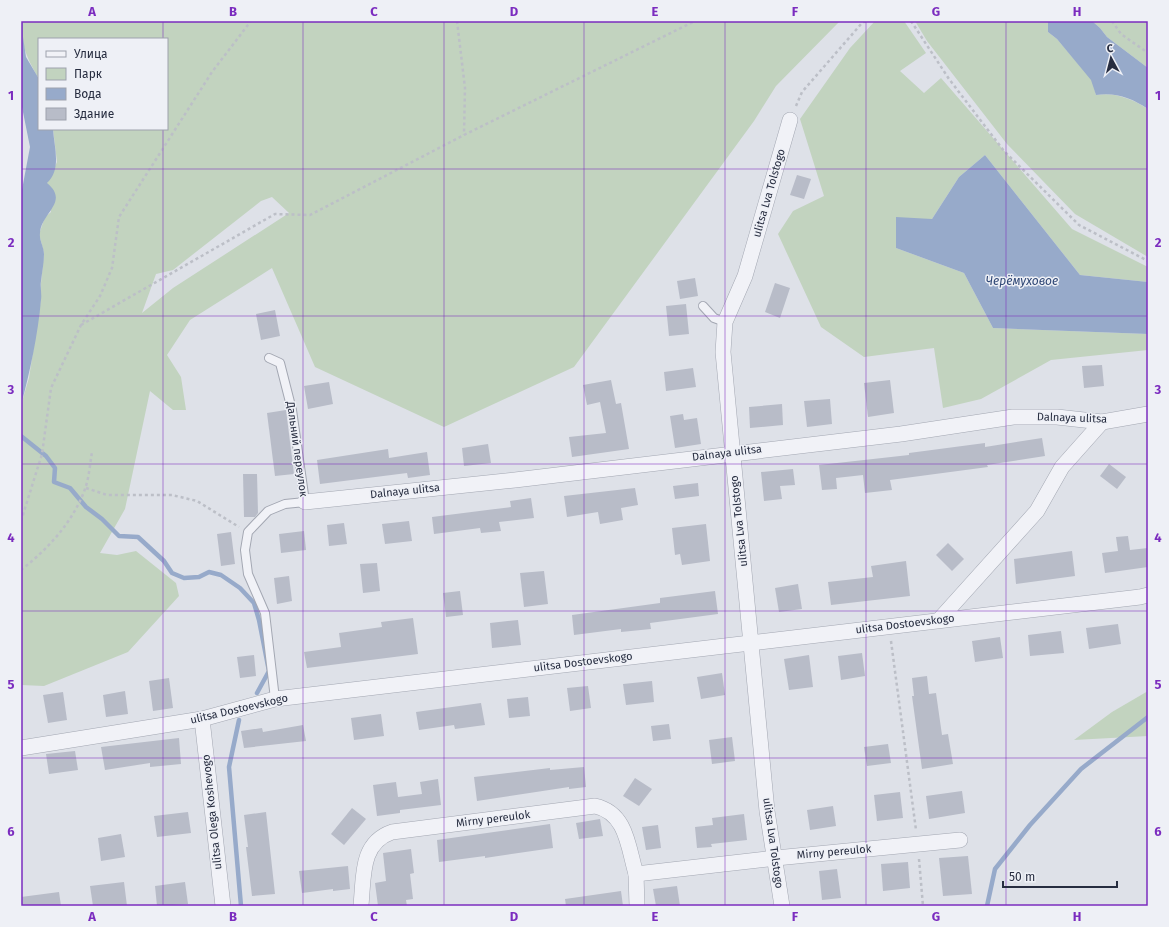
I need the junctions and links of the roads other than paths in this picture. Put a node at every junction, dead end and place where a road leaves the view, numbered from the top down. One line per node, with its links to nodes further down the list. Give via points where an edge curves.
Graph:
1 (790, 120): 3 (street, ulitsa Lva Tolstogo, via 746,276)
2 (703, 306): 3 (lane, via 714,318)
3 (725, 322): 7 (street, ulitsa Lva Tolstogo, via 723,352)
4 (268, 358): 8 (lane, Дальний переулок, via 280,364 292,410)
5 (1148, 414): 6 (street, Dalnaya ulitsa)
6 (1102, 422): 7 (street, Dalnaya ulitsa, via 1057,416 1013,417 901,434); 10 (street, via 1062,467 1037,511)
7 (732, 453): 8 (street, Dalnaya ulitsa); 11 (street, ulitsa Lva Tolstogo)
8 (306, 502): 12 (lane, Дальний переулок, via 285,504 268,511 248,532 245,550 248,574 265,614)
9 (1148, 595): 10 (street, ulitsa Dostoevskogo)
10 (939, 620): 11 (street, ulitsa Dostoevskogo)
11 (752, 642): 12 (street, ulitsa Dostoevskogo); 16 (street, ulitsa Lva Tolstogo, via 767,811)
12 (275, 699): 13 (street, ulitsa Dostoevskogo)
13 (202, 719): 14 (street, ulitsa Dostoevskogo); 18 (street, ulitsa Olega Koshevogo)
14 (21, 748)
15 (960, 840): 16 (street, Mirny pereulok)
16 (776, 858): 17 (street, Mirny pereulok); 21 (street, ulitsa Lva Tolstogo)
17 (636, 874): 19 (street, Mirny pereulok, via 620,821 605,808 595,806 383,835 369,850); 20 (street, Mirny pereulok)
18 (223, 906)
19 (359, 906)
20 (637, 906)
21 (782, 906)

